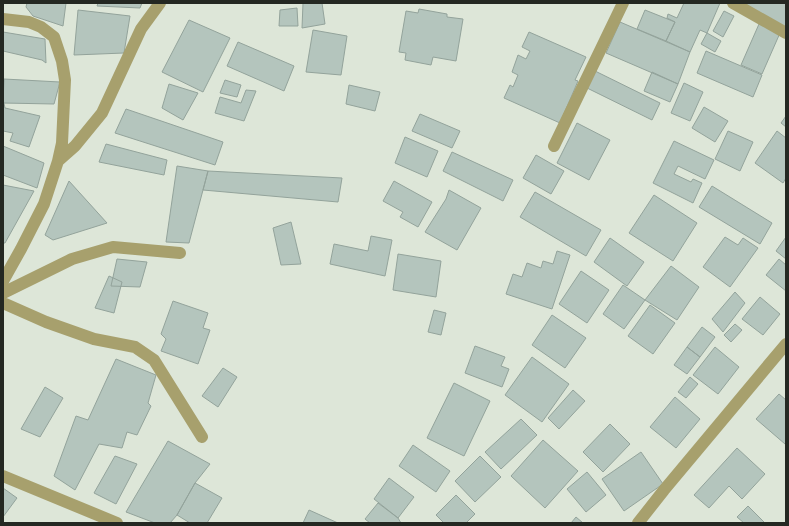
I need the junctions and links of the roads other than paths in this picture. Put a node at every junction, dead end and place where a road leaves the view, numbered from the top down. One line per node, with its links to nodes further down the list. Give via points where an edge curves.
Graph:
1 (160, 3): 7 (street, via 141,29 102,113 75,146)
2 (624, 3): 6 (street)
3 (733, 3): 5 (street)
4 (3, 19): 7 (street, via 29,22 42,27 54,37 62,60 65,80 62,143)
5 (786, 34)
6 (554, 146)
7 (58, 161): 9 (street, via 44,204)
8 (180, 253): 10 (street, via 113,246 72,259)
9 (3, 281)
10 (3, 293)
11 (3, 303): 13 (street, via 94,339 135,347 154,360)
12 (786, 344): 16 (street)
13 (202, 437)
14 (3, 476): 15 (street)
15 (117, 523)
16 (638, 523)

